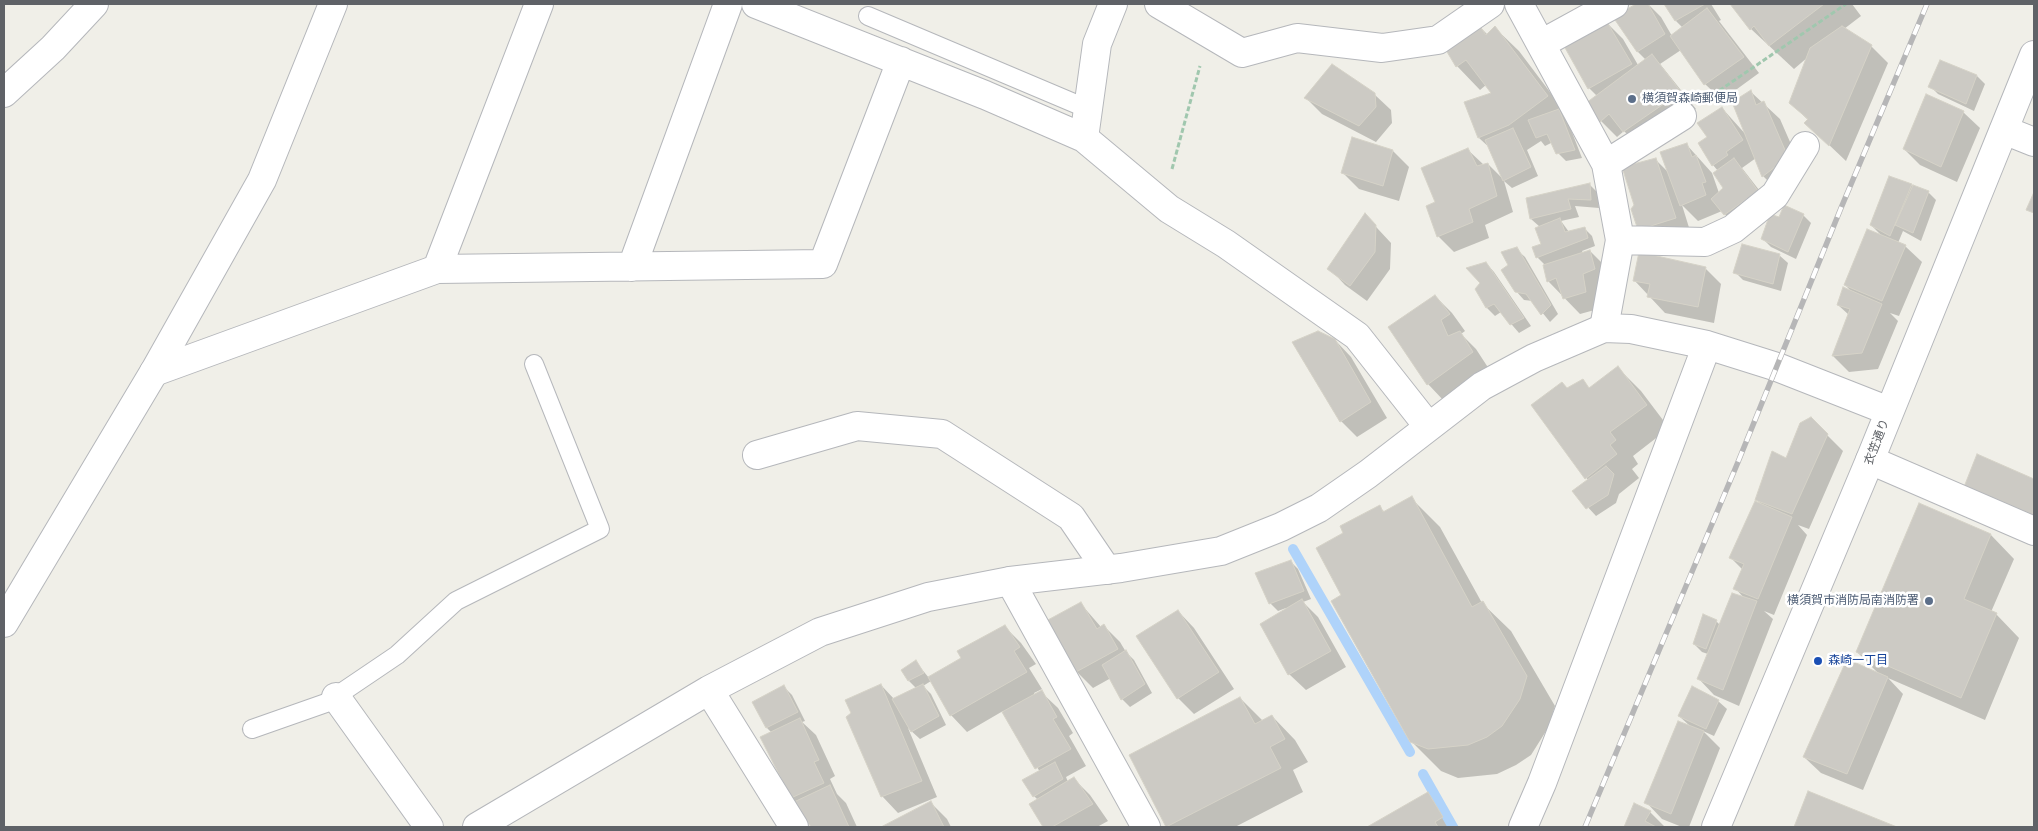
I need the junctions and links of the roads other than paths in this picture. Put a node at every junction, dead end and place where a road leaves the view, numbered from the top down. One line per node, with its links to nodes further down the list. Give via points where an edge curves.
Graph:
1 (94, 4): 15 (street)
2 (333, 4): 29 (street, via 262,180)
3 (539, 4): 25 (street)
4 (728, 4): 24 (street)
5 (756, 4): 14 (street)
6 (1113, 4): 16 (street, via 1096,44)
7 (1159, 4): 8 (street, via 1242,53 1296,38 1382,48 1438,40)
8 (1490, 4)
9 (1519, 4): 12 (street)
10 (1614, 4): 12 (street)
11 (868, 16): 16 (lane)
12 (1541, 44): 22 (street)
13 (2034, 55): 18 (street, 衣笠通り)
14 (901, 62): 19 (street); 24 (street, via 823,264)
15 (4, 93)
16 (1088, 109): 19 (street)
17 (1682, 116): 22 (street)
18 (2004, 130): 20 (street); 30 (street, 衣笠通り)
19 (1084, 138): 31 (street, via 1169,209 1226,244 1357,336)
20 (2034, 142)
21 (1805, 146): 23 (street, via 1775,195 1733,229 1704,242)
22 (1606, 164): 23 (street)
23 (1620, 240): 26 (street)
24 (632, 267): 25 (street)
25 (437, 269): 29 (street)
26 (1604, 328): 27 (street, via 1631,329); 31 (street, via 1534,358 1482,386)
27 (1707, 345): 30 (street, via 1777,367); 45 (street)
28 (534, 364): 39 (lane, via 600,529 456,601 397,655)
29 (154, 372): 37 (street)
30 (1889, 411): 33 (street, 衣笠通り)
31 (1428, 426): 35 (street, via 1320,508 1281,527 1221,551)
32 (757, 455): 35 (street, via 857,426 942,434 1071,517)
33 (1870, 460): 34 (street); 46 (street, 衣笠通り)
34 (2034, 531)
35 (1107, 570): 36 (street)
36 (1010, 582): 38 (street, via 928,597 820,632); 44 (street)
37 (4, 622)
38 (709, 690): 42 (street); 43 (street)
39 (336, 697): 40 (lane); 41 (street)
40 (252, 729)
41 (429, 827)
42 (477, 827)
43 (794, 827)
44 (1146, 827)
45 (1523, 827)
46 (1716, 827)

